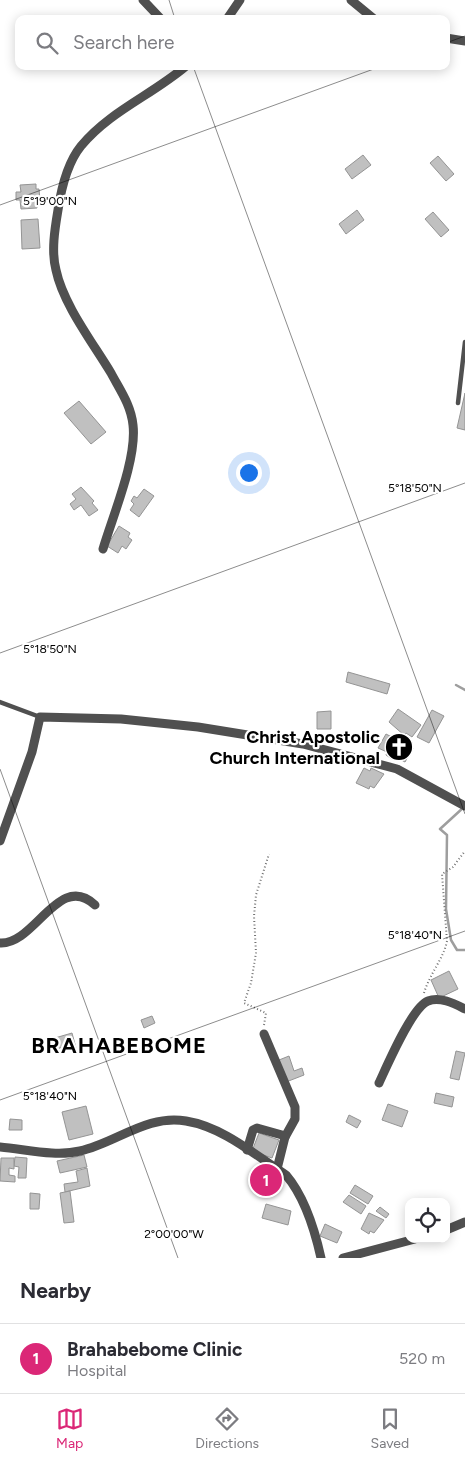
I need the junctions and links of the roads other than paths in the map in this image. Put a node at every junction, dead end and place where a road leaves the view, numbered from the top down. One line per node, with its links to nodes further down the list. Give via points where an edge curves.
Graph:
1 (143, 0): 4 (street)
2 (240, 0): 5 (street)
3 (351, 0): 6 (street)
4 (157, 15)
5 (230, 15)
6 (369, 15)
7 (450, 39): 8 (street)
8 (465, 41)
9 (181, 70): 12 (street, via 97,128 79,148 60,195 56,226 57,274 70,304 129,405 133,425 132,452)
10 (465, 342): 11 (lane)
11 (458, 403)
12 (104, 549)
13 (0, 702): 14 (lane)
14 (40, 717): 15 (street, via 121,719 198,727 303,744 397,770); 16 (street, via 32,752)
15 (462, 804)
16 (0, 841)
17 (95, 905): 18 (street, via 79,895 63,901 46,911 36,924 11,942)
18 (0, 943)
19 (465, 1009): 21 (street, via 434,999 421,1004)
20 (264, 1034): 22 (street, via 295,1107 295,1119)
21 (379, 1083)
22 (285, 1137): 24 (street, via 258,1128 250,1134); 25 (street)
23 (0, 1147): 24 (street, via 69,1153 134,1128 173,1120 216,1130)
24 (247, 1150): 25 (street)
25 (277, 1169): 29 (street, via 292,1182)
26 (465, 1222): 27 (street)
27 (450, 1228)
28 (405, 1242): 30 (street)
29 (321, 1258)
30 (343, 1258)

